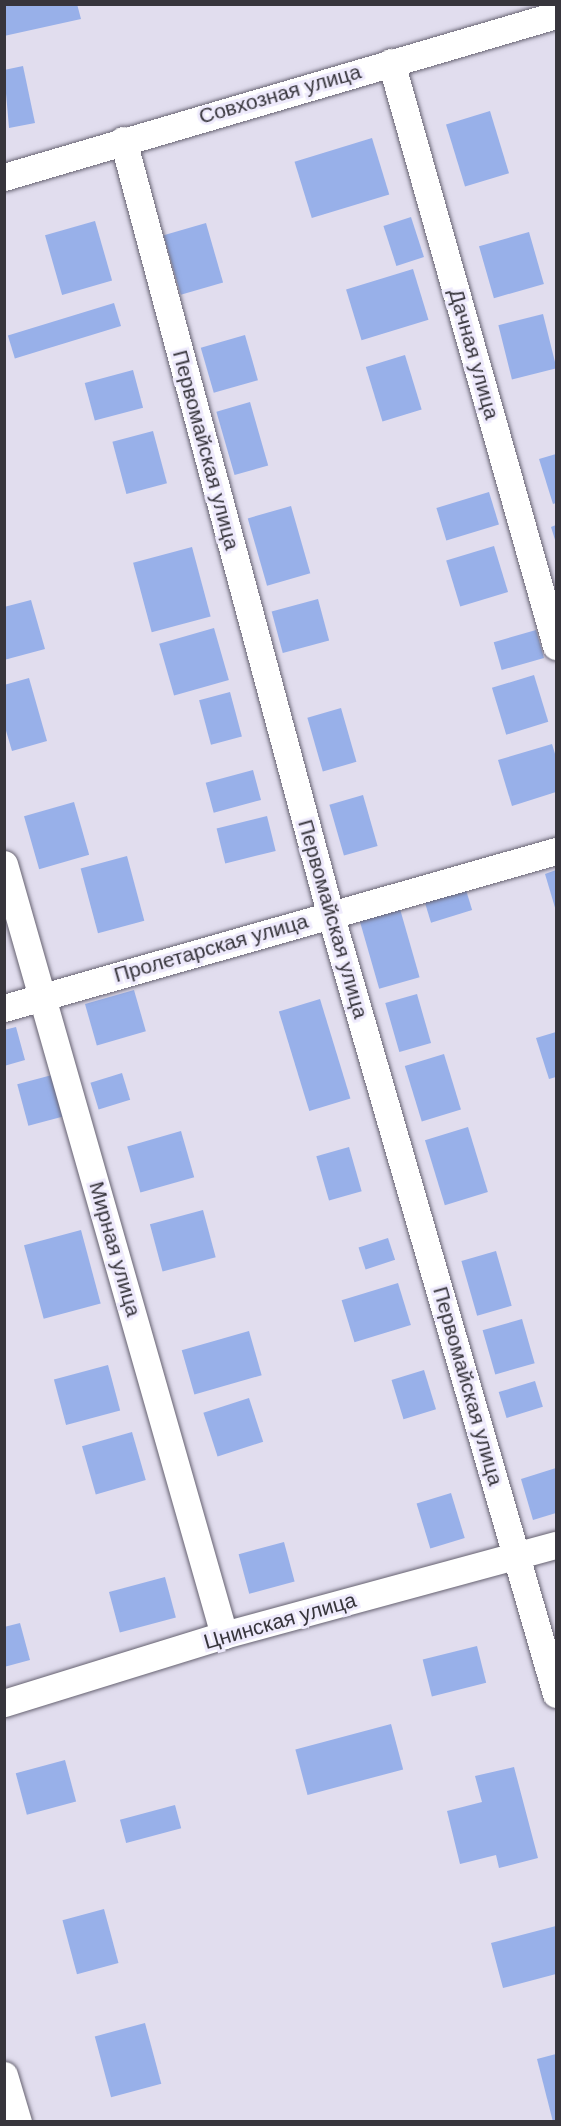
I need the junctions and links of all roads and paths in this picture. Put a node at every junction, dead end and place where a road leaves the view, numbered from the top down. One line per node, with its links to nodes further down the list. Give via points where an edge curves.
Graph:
1 (556, 15): 2 (street, Совхозная улица)
2 (391, 62): 3 (street, Совхозная улица); 5 (street, Дачная улица)
3 (123, 140): 4 (street, Совхозная улица); 8 (street, Первомайская улица)
4 (4, 177)
5 (556, 646)
6 (556, 851): 8 (street, Пролетарская улица)
7 (4, 864): 9 (street, Мирная улица)
8 (330, 913): 9 (street, Пролетарская улица); 12 (street, Первомайская улица)
9 (44, 997): 10 (street, Пролетарская улица); 13 (street, Мирная улица)
10 (4, 1008)
11 (556, 1545): 12 (street, Цнинская улица)
12 (517, 1556): 13 (street, Цнинская улица); 14 (street, Первомайская улица)
13 (224, 1635): 15 (street, Цнинская улица)
14 (556, 1694)
15 (4, 1703)
16 (4, 2075): 17 (street)
17 (18, 2121)

